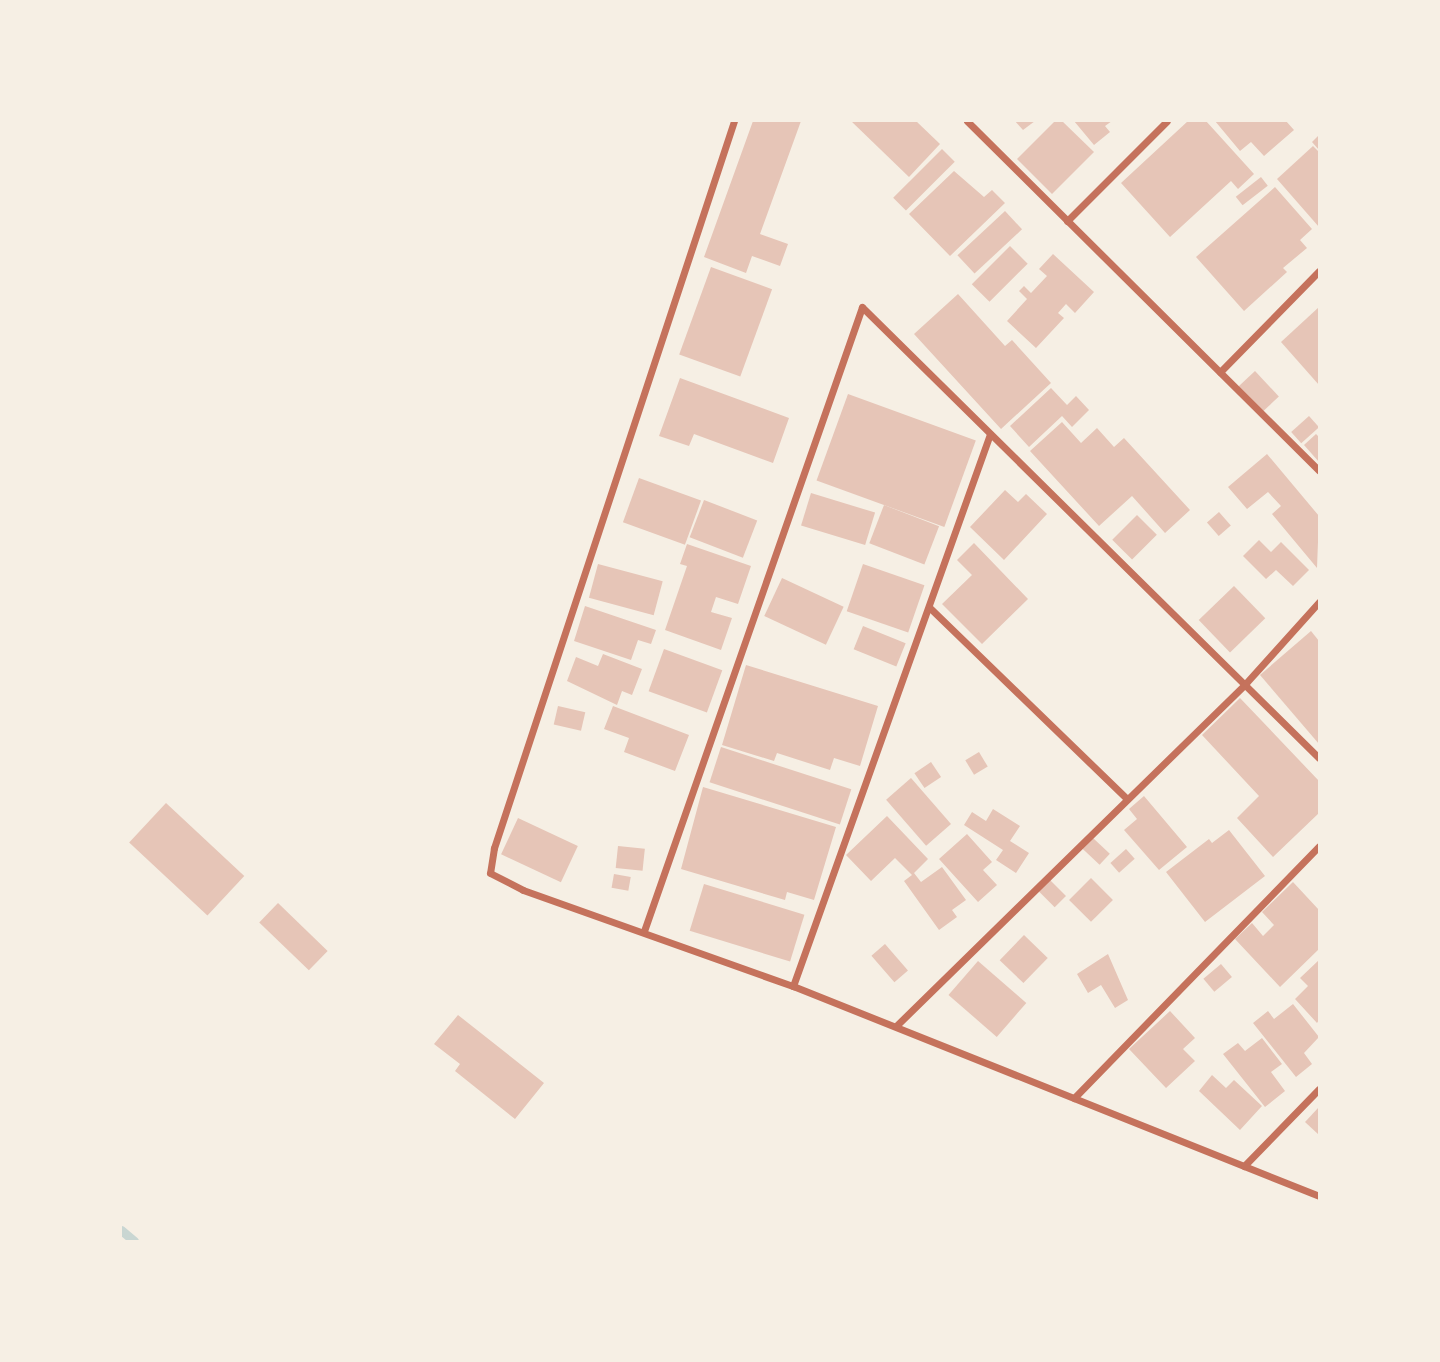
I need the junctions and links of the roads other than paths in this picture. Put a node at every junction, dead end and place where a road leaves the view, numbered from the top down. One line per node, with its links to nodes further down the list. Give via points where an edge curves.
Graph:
1 (734, 121): 15 (street, via 494,848 490,873 523,890)
2 (967, 121): 4 (street)
3 (1167, 121): 4 (street)
4 (1068, 221): 6 (street)
5 (1319, 271): 6 (street)
6 (1220, 372): 8 (street)
7 (990, 434): 10 (street); 11 (street); 15 (street, via 862,307)
8 (1319, 470)
9 (1319, 602): 11 (street)
10 (930, 608): 13 (street); 16 (street)
11 (1246, 683): 12 (street); 13 (street)
12 (1319, 758)
13 (1125, 797): 17 (street)
14 (1319, 846): 19 (street)
15 (644, 931): 16 (street)
16 (793, 986): 17 (street)
17 (896, 1026): 19 (street)
18 (1319, 1088): 20 (street)
19 (1074, 1098): 20 (street)
20 (1244, 1166): 21 (street)
21 (1319, 1196)

